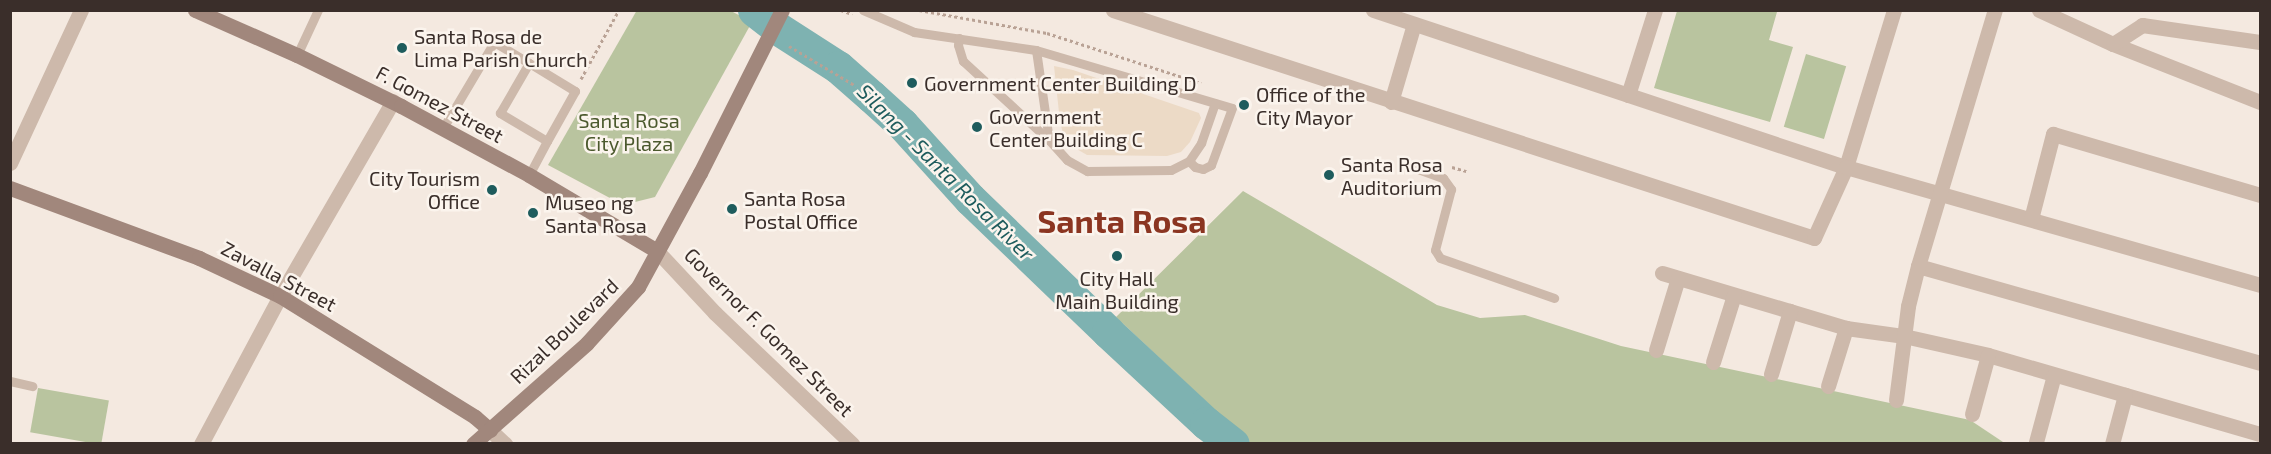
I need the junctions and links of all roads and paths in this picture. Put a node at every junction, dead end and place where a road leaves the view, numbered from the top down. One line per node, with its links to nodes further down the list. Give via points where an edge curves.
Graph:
1 (81, 10): 35 (street)
2 (195, 10): 22 (main road, F. Gomez Street)
3 (318, 10): 22 (lane)
4 (619, 10): 25 (path)
5 (782, 10): 43 (main road, Rizal Boulevard)
6 (863, 10): 16 (lane, via 914,32)
7 (1113, 10): 28 (street)
8 (1373, 10): 14 (street)
9 (1655, 10): 26 (street)
10 (1894, 10): 36 (street)
11 (1995, 10): 40 (street)
12 (2039, 10): 18 (street)
13 (952, 16): 16 (path)
14 (1414, 24): 26 (street); 28 (street)
15 (1047, 33): 21 (path)
16 (954, 38): 20 (lane); 32 (lane, via 963,62)
17 (2260, 42): 18 (street, via 2142,25)
18 (2113, 44): 29 (street)
19 (789, 46): 24 (path)
20 (1035, 50): 21 (lane); 32 (lane)
21 (1049, 54): 30 (lane)
22 (297, 55): 27 (main road, F. Gomez Street)
23 (528, 63): 25 (lane); 31 (lane, via 494,42); 33 (lane, via 500,113)
24 (856, 86)
25 (575, 91): 33 (lane)
26 (1628, 95): 36 (street)
27 (393, 101): 31 (main road, F. Gomez Street); 49 (street)
28 (1390, 102): 36 (street, via 1814,238)
29 (2260, 102)
30 (1215, 104): 34 (lane, via 1201,143); 34 (lane, via 1232,108 1211,165 1203,169)
31 (443, 128): 38 (main road, F. Gomez Street)
32 (1049, 140): 34 (lane, via 1066,160 1087,171 1163,171)
33 (547, 141): 38 (lane)
34 (1189, 160)
35 (10, 163)
36 (1846, 167): 40 (street)
37 (1415, 168): 50 (lane, via 1443,178 1451,189 1435,250 1440,258)
38 (530, 175): 43 (main road, F. Gomez Street)
39 (10, 188): 49 (main road, Zavalla Street, via 199,258)
40 (1938, 193): 42 (street); 44 (street)
41 (2260, 195): 42 (street, via 2053,134)
42 (2031, 219): 47 (street)
43 (657, 251): 66 (main road, Rizal Boulevard, via 638,287 587,343); 72 (street, Governor F. Gomez Street, via 715,313)
44 (1918, 266): 53 (street); 57 (street)
45 (1662, 273): 46 (street)
46 (1678, 278): 48 (street); 54 (street)
47 (2260, 285)
48 (1734, 294): 51 (street); 56 (street)
49 (280, 296): 66 (main road, Zavalla Street); 69 (street)
50 (1554, 298)
51 (1790, 311): 52 (street); 58 (street)
52 (1846, 328): 53 (street); 62 (street)
53 (1904, 336): 55 (street); 64 (street)
54 (1656, 350)
55 (1988, 355): 59 (street); 65 (street)
56 (1713, 362)
57 (2260, 363)
58 (1771, 374)
59 (2054, 375): 63 (street); 68 (street)
60 (10, 381): 61 (lane)
61 (32, 386)
62 (1828, 386)
63 (2125, 395): 67 (street); 73 (street)
64 (1896, 400)
65 (1972, 414)
66 (490, 430): 70 (main road, Rizal Boulevard); 71 (street, Zavalla Street)
67 (2260, 434)
68 (2036, 442)
69 (201, 444)
70 (473, 444)
71 (505, 444)
72 (852, 444)
73 (2112, 444)

